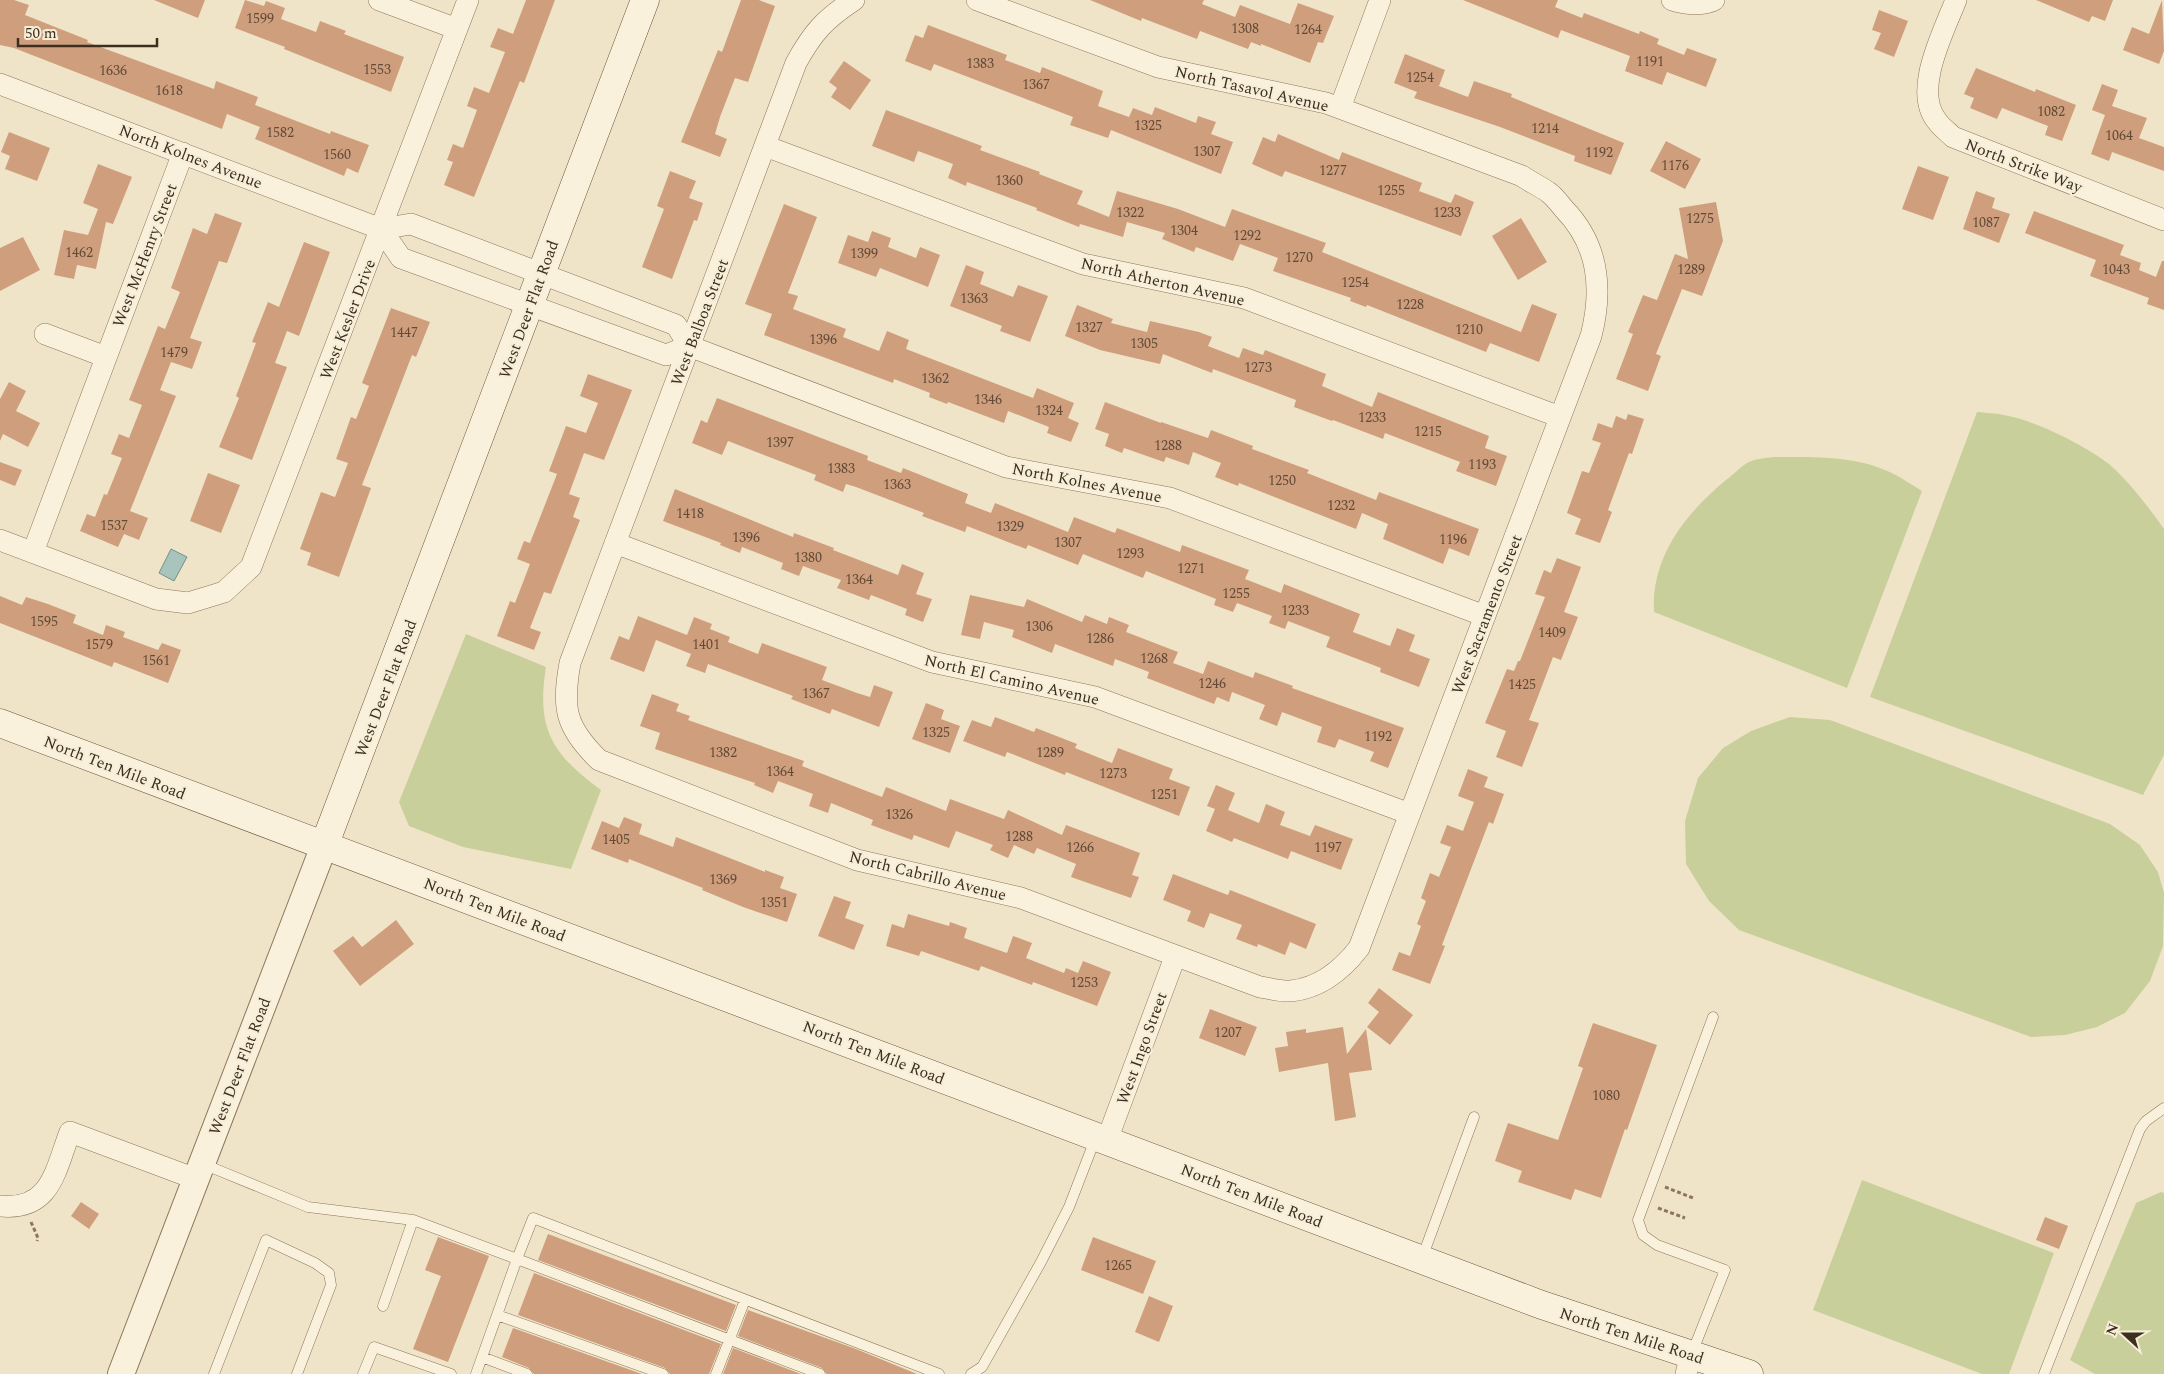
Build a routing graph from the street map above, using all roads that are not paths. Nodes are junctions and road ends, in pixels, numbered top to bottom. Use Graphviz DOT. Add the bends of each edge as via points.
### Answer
graph roads {
  1 [pos="379,0"];
  2 [pos="468,0"];
  3 [pos="645,0"];
  4 [pos="854,0"];
  5 [pos="977,0"];
  6 [pos="1380,0"];
  7 [pos="1672,0"];
  8 [pos="1956,0"];
  9 [pos="1711,2"];
  10 [pos="456,30"];
  11 [pos="0,84"];
  12 [pos="1340,108"];
  13 [pos="765,146"];
  14 [pos="183,153"];
  15 [pos="2164,220"];
  16 [pos="381,229"];
  17 [pos="1587,241"];
  18 [pos="541,274"];
  19 [pos="530,305"];
  20 [pos="45,334"];
  21 [pos="689,346"];
  22 [pos="106,357"];
  23 [pos="1560,418"];
  24 [pos="0,540"];
  25 [pos="615,543"];
  26 [pos="32,552"];
  27 [pos="1485,616"];
  28 [pos="570,662"];
  29 [pos="0,723"];
  30 [pos="1410,814"];
  31 [pos="324,846"];
  32 [pos="1176,957"];
  33 [pos="1333,975"];
  34 [pos="1713,1017"];
  35 [pos="2164,1108"];
  36 [pos="1474,1117"];
  37 [pos="1101,1138"];
  38 [pos="199,1171"];
  39 [pos="0,1206"];
  40 [pos="413,1220"];
  41 [pos="517,1259"];
  42 [pos="1422,1259"];
  43 [pos="745,1300"];
  44 [pos="383,1306"];
  45 [pos="497,1315"];
  46 [pos="729,1340"];
  47 [pos="482,1357"];
  48 [pos="1689,1364"];
  49 [pos="972,1373"];
  50 [pos="121,1374"];
  51 [pos="214,1374"];
  52 [pos="297,1374"];
  53 [pos="363,1374"];
  54 [pos="451,1374"];
  55 [pos="476,1374"];
  56 [pos="527,1374"];
  57 [pos="662,1374"];
  58 [pos="716,1374"];
  59 [pos="820,1374"];
  60 [pos="939,1374"];
  61 [pos="1749,1374"];
  62 [pos="2044,1374"];
  1 -- 10 [label="street"];
  2 -- 10 [label="street, West Kesler Drive"];
  3 -- 18 [label="main road, West Deer Flat Road"];
  4 -- 13 [label="street, West Balboa Street" via="830,15 807,42"];
  5 -- 12 [label="street, North Tasavol Avenue" via="1158,67"];
  6 -- 12 [label="street"];
  7 -- 9 [label="street"];
  8 -- 15 [label="street, North Strike Way" via="1929,72 1927,99 1936,120 1954,137"];
  10 -- 16 [label="street, West Kesler Drive"];
  11 -- 14 [label="street, North Kolnes Avenue"];
  12 -- 17 [label="street, North Tasavol Avenue" via="1522,176 1549,192 1577,222"];
  13 -- 21 [label="street, West Balboa Street"];
  13 -- 23 [label="street, North Atherton Avenue" via="1083,264 1244,298"];
  14 -- 16 [label="street, North Kolnes Avenue"];
  14 -- 22 [label="street, West McHenry Street"];
  16 -- 18 [label="street" via="411,224"];
  16 -- 19 [label="street" via="401,258"];
  16 -- 26 [label="street, West Kesler Drive" via="251,567 224,592 188,603 156,599"];
  17 -- 23 [label="street, West Sacramento Street" via="1598,276 1598,312"];
  18 -- 19 [label="main road, West Deer Flat Road"];
  18 -- 21 [label="street" via="676,325"];
  19 -- 21 [label="street" via="666,355"];
  19 -- 31 [label="main road, West Deer Flat Road"];
  20 -- 22 [label="street"];
  21 -- 25 [label="street, West Balboa Street"];
  21 -- 27 [label="street, North Kolnes Avenue" via="1006,467 1170,498"];
  22 -- 26 [label="street, West McHenry Street"];
  23 -- 27 [label="street, West Sacramento Street"];
  24 -- 26 [label="street"];
  25 -- 28 [label="street, West Balboa Street"];
  25 -- 30 [label="street, North El Camino Avenue" via="932,662 1095,697"];
  27 -- 30 [label="street, West Sacramento Street"];
  28 -- 32 [label="street, North Cabrillo Avenue" via="565,692 570,721 582,743 599,760 857,860 1021,898"];
  29 -- 31 [label="main road, North Ten Mile Road"];
  30 -- 33 [label="street, West Sacramento Street" via="1359,948"];
  31 -- 37 [label="main road, North Ten Mile Road"];
  31 -- 38 [label="street, West Deer Flat Road"];
  32 -- 33 [label="street, North Cabrillo Avenue" via="1260,987 1290,991 1314,985"];
  32 -- 37 [label="street, West Ingo Street"];
  34 -- 48 [label="lane" via="1638,1220 1644,1235 1657,1245 1725,1270"];
  35 -- 62 [label="lane" via="2140,1129"];
  36 -- 42 [label="lane"];
  37 -- 42 [label="main road, North Ten Mile Road"];
  37 -- 49 [label="lane" via="1041,1262 982,1366"];
  38 -- 39 [label="street" via="70,1132 45,1193 35,1201 15,1207"];
  38 -- 40 [label="lane" via="308,1207"];
  38 -- 50 [label="street, West Deer Flat Road"];
  40 -- 41 [label="lane"];
  40 -- 44 [label="lane"];
  41 -- 43 [label="lane" via="533,1218"];
  41 -- 45 [label="lane"];
  41 -- 46 [label="lane"];
  42 -- 48 [label="main road, North Ten Mile Road"];
  43 -- 46 [label="lane"];
  43 -- 60 [label="lane"];
  45 -- 47 [label="lane"];
  45 -- 57 [label="lane"];
  46 -- 58 [label="lane"];
  46 -- 59 [label="lane"];
  47 -- 55 [label="lane"];
  47 -- 56 [label="lane"];
  48 -- 61 [label="main road, North Ten Mile Road"];
  51 -- 52 [label="lane" via="266,1240 329,1273 331,1285"];
  53 -- 54 [label="lane" via="374,1348"];
}
